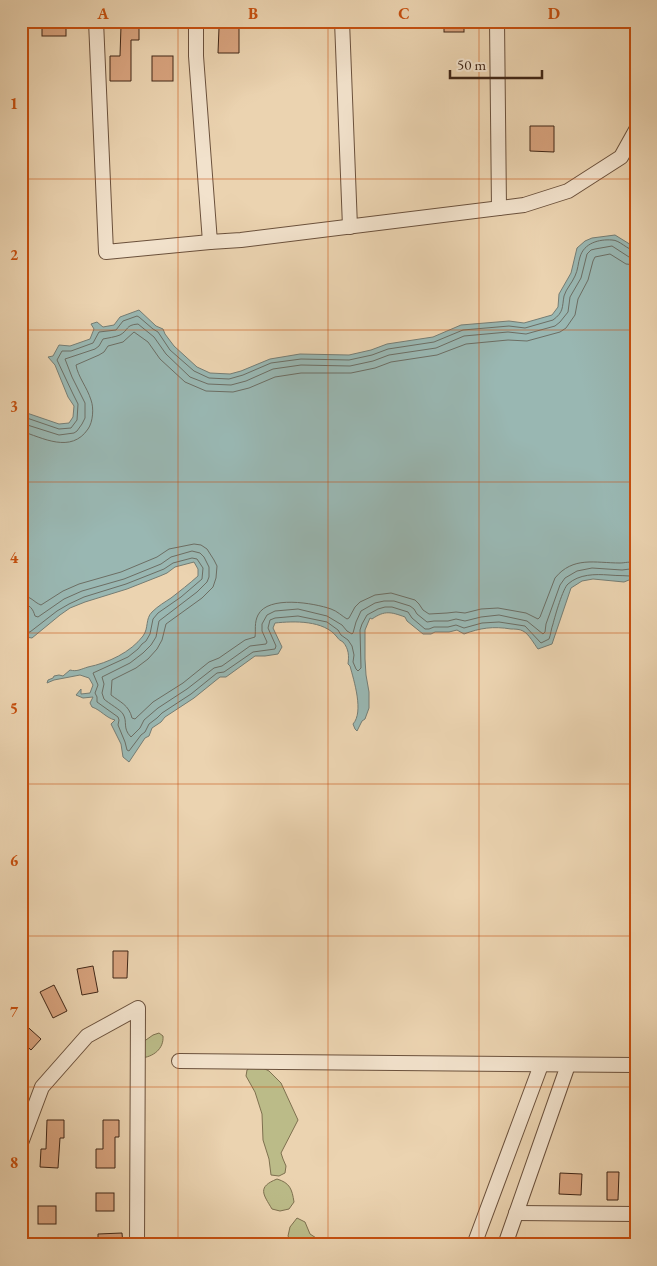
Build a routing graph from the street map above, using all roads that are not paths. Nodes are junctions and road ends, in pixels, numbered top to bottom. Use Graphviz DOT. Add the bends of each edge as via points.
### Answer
graph roads {
  1 [pos="96,21"];
  2 [pos="196,21"];
  3 [pos="342,21"];
  4 [pos="497,21"];
  5 [pos="636,130"];
  6 [pos="499,208"];
  7 [pos="350,227"];
  8 [pos="210,242"];
  9 [pos="179,1061"];
  10 [pos="541,1065"];
  11 [pos="568,1065"];
  12 [pos="636,1066"];
  13 [pos="21,1143"];
  14 [pos="516,1213"];
  15 [pos="636,1214"];
  16 [pos="137,1245"];
  17 [pos="474,1245"];
  18 [pos="505,1245"];
  1 -- 8 [label="street" via="106,252"];
  2 -- 8 [label="street"];
  3 -- 7 [label="street"];
  4 -- 6 [label="street"];
  5 -- 6 [label="street" via="621,157 568,191 524,205"];
  6 -- 7 [label="street"];
  7 -- 8 [label="street"];
  9 -- 10 [label="street"];
  10 -- 11 [label="street"];
  10 -- 17 [label="street"];
  11 -- 12 [label="street"];
  11 -- 14 [label="street"];
  13 -- 16 [label="street" via="42,1087 87,1036 138,1008"];
  14 -- 15 [label="street"];
  14 -- 18 [label="street"];
}
